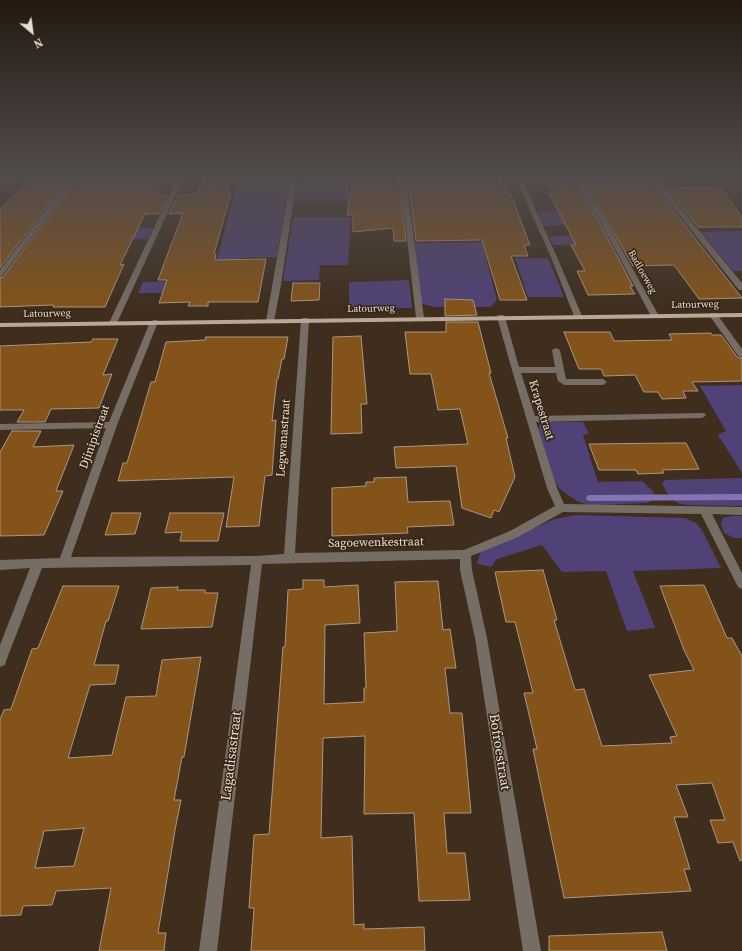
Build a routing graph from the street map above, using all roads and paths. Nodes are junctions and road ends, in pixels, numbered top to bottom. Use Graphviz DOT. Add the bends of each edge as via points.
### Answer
graph roads {
  1 [pos="40,221"];
  2 [pos="160,221"];
  3 [pos="287,221"];
  4 [pos="408,221"];
  5 [pos="538,221"];
  6 [pos="603,221"];
  7 [pos="688,221"];
  8 [pos="0,274"];
  9 [pos="742,288"];
  10 [pos="713,315"];
  11 [pos="742,315"];
  12 [pos="578,316"];
  13 [pos="655,316"];
  14 [pos="502,317"];
  15 [pos="420,318"];
  16 [pos="305,320"];
  17 [pos="270,321"];
  18 [pos="113,322"];
  19 [pos="154,322"];
  20 [pos="0,325"];
  21 [pos="556,350"];
  22 [pos="742,355"];
  23 [pos="516,370"];
  24 [pos="559,370"];
  25 [pos="603,382"];
  26 [pos="701,416"];
  27 [pos="531,419"];
  28 [pos="112,425"];
  29 [pos="0,427"];
  30 [pos="561,508"];
  31 [pos="705,511"];
  32 [pos="742,511"];
  33 [pos="464,554"];
  34 [pos="289,558"];
  35 [pos="257,560"];
  36 [pos="64,562"];
  37 [pos="38,564"];
  38 [pos="0,565"];
  39 [pos="742,584"];
  40 [pos="0,661"];
  41 [pos="208,951"];
  42 [pos="532,951"];
  1 -- 8 [label="street"];
  2 -- 18 [label="street"];
  3 -- 17 [label="street"];
  4 -- 15 [label="street"];
  5 -- 12 [label="street"];
  6 -- 13 [label="street, Badloeweg"];
  7 -- 9 [label="street"];
  10 -- 11 [label="main road, Latourweg"];
  10 -- 13 [label="main road, Latourweg"];
  10 -- 22 [label="street"];
  12 -- 13 [label="main road, Latourweg"];
  12 -- 14 [label="main road, Latourweg"];
  14 -- 15 [label="main road, Latourweg"];
  14 -- 23 [label="street, Krapestraat"];
  15 -- 16 [label="main road, Latourweg"];
  16 -- 17 [label="main road, Latourweg"];
  16 -- 34 [label="street, Legwanastraat"];
  17 -- 19 [label="main road, Latourweg"];
  18 -- 19 [label="main road, Latourweg"];
  18 -- 20 [label="main road, Latourweg"];
  19 -- 28 [label="street, Djinipistraat"];
  21 -- 24 [label="street"];
  23 -- 24 [label="street"];
  23 -- 27 [label="street, Krapestraat"];
  24 -- 25 [label="street" via="564,382"];
  26 -- 27 [label="street"];
  27 -- 30 [label="street, Krapestraat" via="552,488"];
  28 -- 29 [label="street"];
  28 -- 36 [label="street, Djinipistraat"];
  30 -- 31 [label="street"];
  30 -- 33 [label="street, Sagoewenkestraat" via="514,534"];
  31 -- 32 [label="street"];
  31 -- 39 [label="street"];
  33 -- 34 [label="street, Sagoewenkestraat"];
  33 -- 42 [label="street, Bofroestraat"];
  34 -- 35 [label="street, Sagoewenkestraat"];
  35 -- 36 [label="street, Sagoewenkestraat"];
  35 -- 41 [label="street, Lagadisastraat"];
  36 -- 37 [label="street, Sagoewenkestraat"];
  37 -- 38 [label="street, Sagoewenkestraat"];
  37 -- 40 [label="street"];
}
